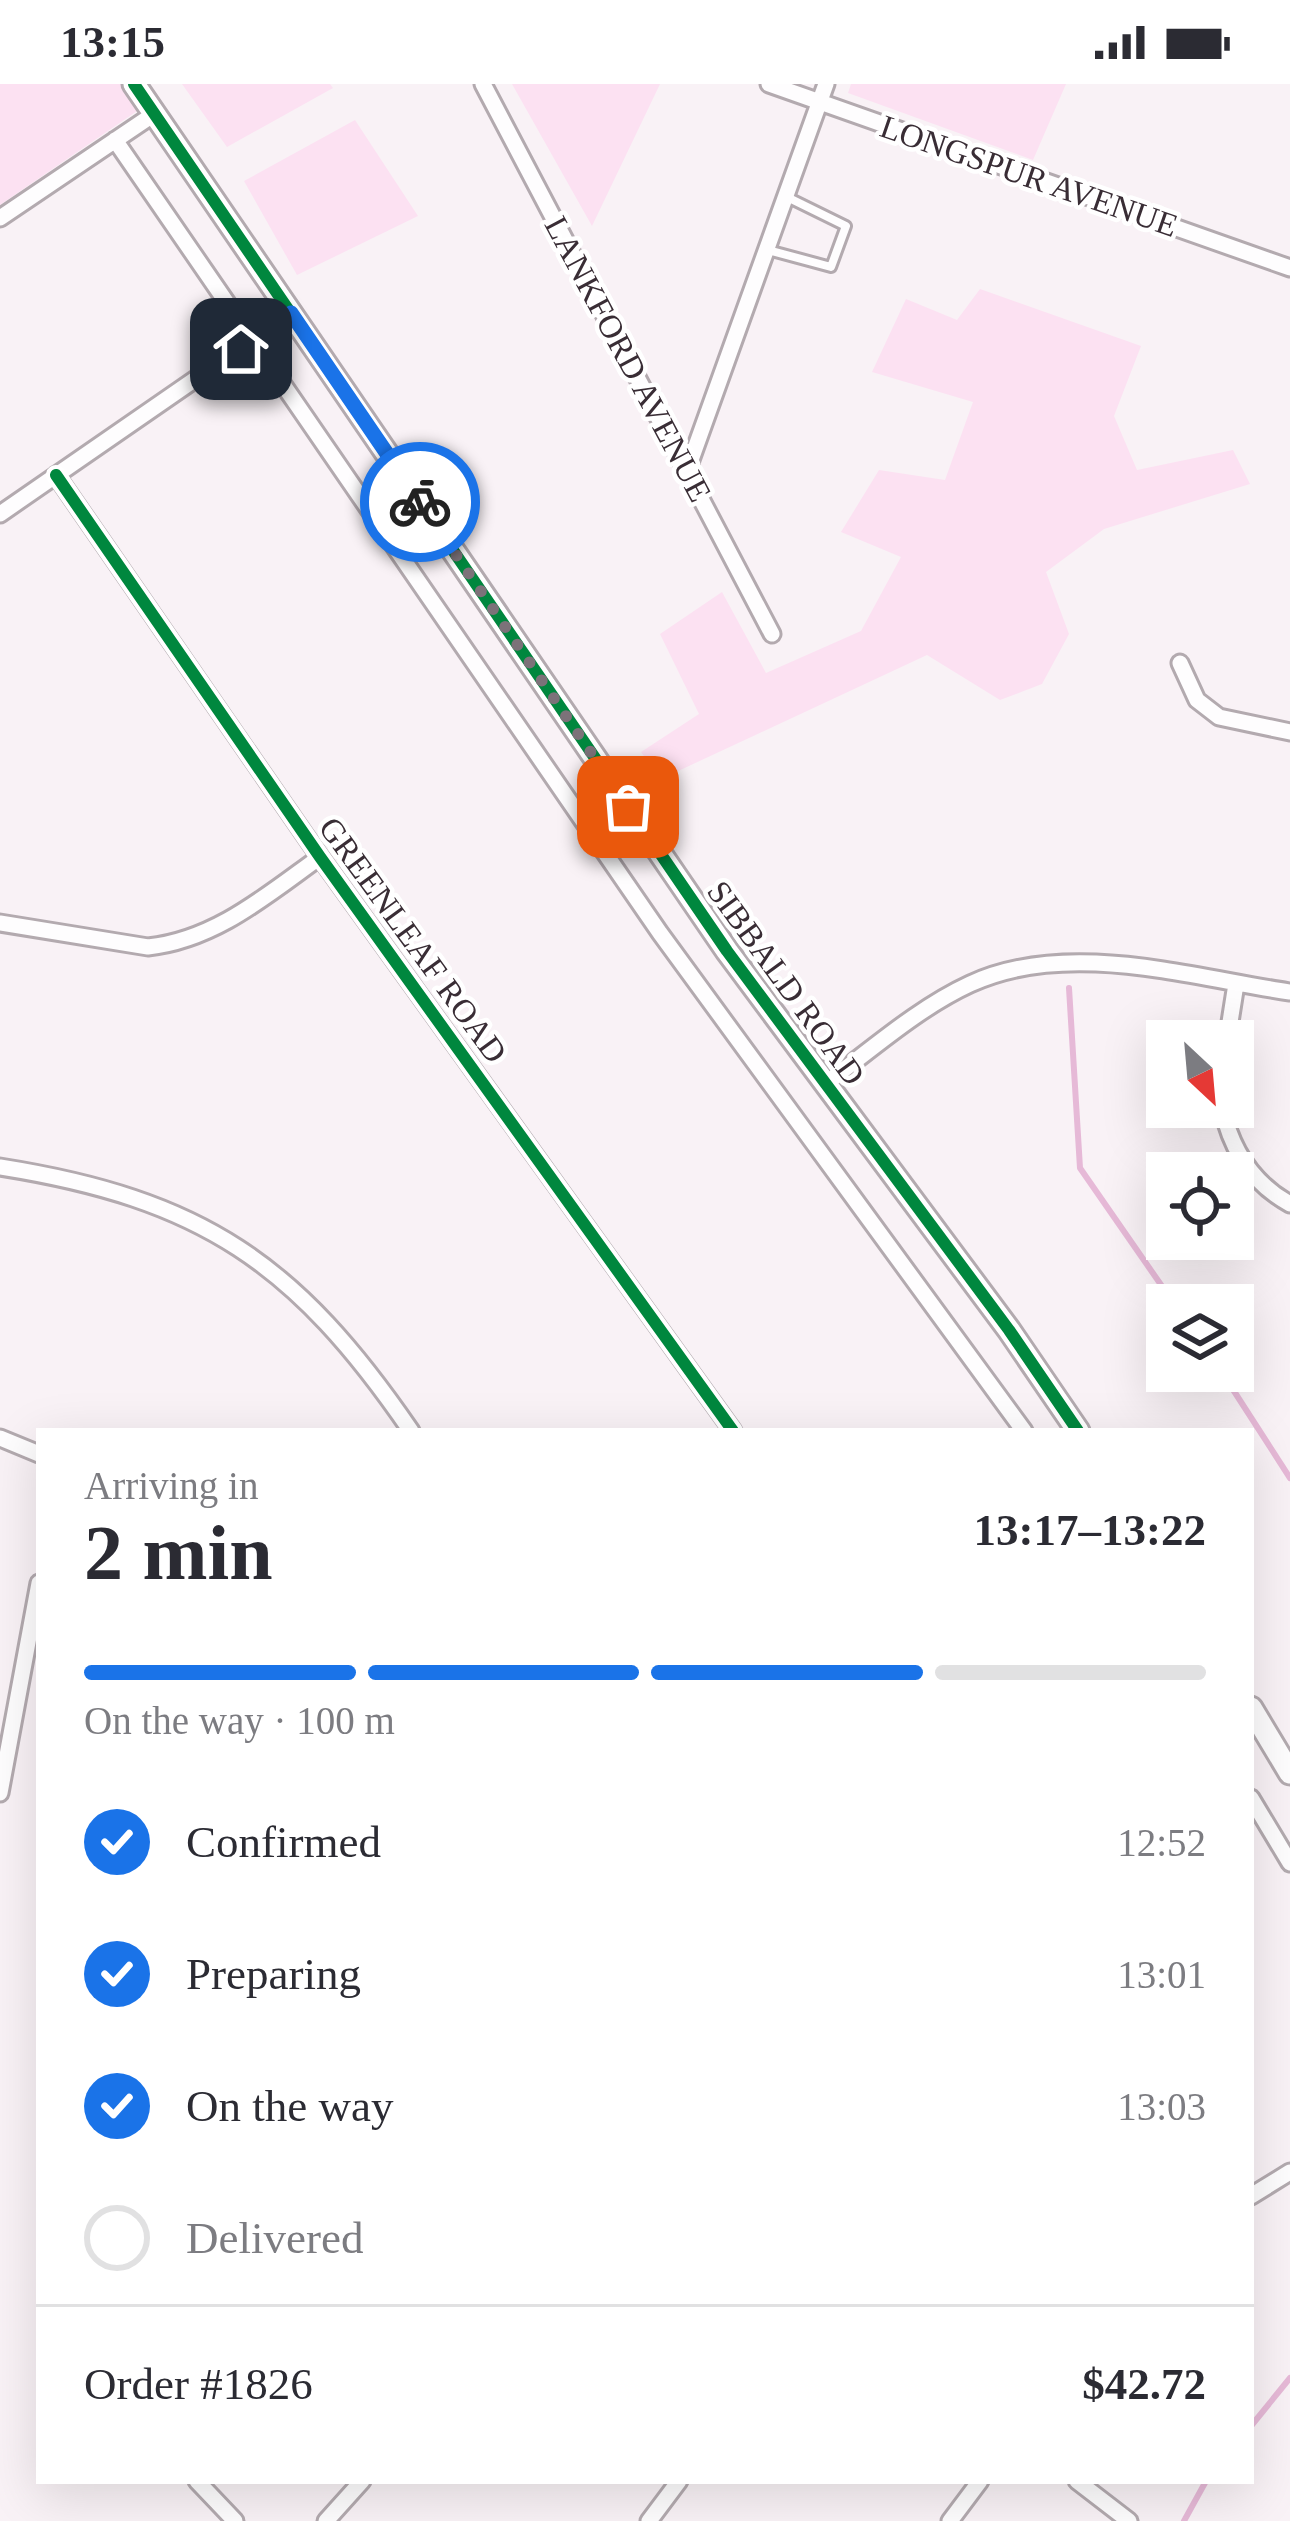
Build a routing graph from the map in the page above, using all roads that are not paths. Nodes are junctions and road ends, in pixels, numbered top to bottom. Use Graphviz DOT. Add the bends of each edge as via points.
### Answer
graph roads {
  1 [pos="134,84"];
  2 [pos="483,84"];
  3 [pos="769,84"];
  4 [pos="826,84"];
  5 [pos="820,102"];
  6 [pos="154,114"];
  7 [pos="115,140"];
  8 [pos="787,197"];
  9 [pos="0,218"];
  10 [pos="767,249"];
  11 [pos="1290,268"];
  12 [pos="291,313"];
  13 [pos="253,340"];
  14 [pos="687,471"];
  15 [pos="56,476"];
  16 [pos="0,514"];
  17 [pos="772,634"];
  18 [pos="1180,663"];
  19 [pos="1290,732"];
  20 [pos="320,857"];
  21 [pos="0,922"];
  22 [pos="1236,984"];
  23 [pos="1290,992"];
  24 [pos="1230,1020"];
  25 [pos="825,1084"];
  26 [pos="1227,1128"];
  27 [pos="0,1167"];
  28 [pos="1290,1204"];
  29 [pos="409,1428"];
  30 [pos="731,1428"];
  31 [pos="1022,1428"];
  32 [pos="1076,1428"];
  33 [pos="0,1438"];
  34 [pos="36,1453"];
  35 [pos="36,1599"];
  36 [pos="1254,1713"];
  37 [pos="1290,1773"];
  38 [pos="0,1793"];
  39 [pos="1254,1803"];
  40 [pos="1290,1862"];
  41 [pos="1290,2172"];
  42 [pos="1254,2194"];
  43 [pos="200,2484"];
  44 [pos="359,2484"];
  45 [pos="678,2484"];
  46 [pos="978,2484"];
  47 [pos="1080,2484"];
  48 [pos="236,2521"];
  49 [pos="326,2521"];
  50 [pos="649,2521"];
  51 [pos="950,2521"];
  52 [pos="1130,2521"];
  1 -- 6 [label="street, SIBBALD ROAD"];
  2 -- 14 [label="street, LANKFORD AVENUE"];
  3 -- 5 [label="street, LONGSPUR AVENUE"];
  4 -- 5 [label="street"];
  5 -- 8 [label="street"];
  5 -- 11 [label="street, LONGSPUR AVENUE"];
  6 -- 7 [label="street"];
  6 -- 12 [label="street, SIBBALD ROAD"];
  7 -- 9 [label="street"];
  7 -- 13 [label="street"];
  8 -- 10 [label="street"];
  8 -- 10 [label="lane" via="846,226 831,267"];
  10 -- 14 [label="street"];
  12 -- 13 [label="street"];
  12 -- 25 [label="street, SIBBALD ROAD"];
  13 -- 15 [label="street"];
  13 -- 31 [label="street" via="660,933"];
  14 -- 17 [label="street, LANKFORD AVENUE"];
  15 -- 16 [label="street"];
  15 -- 20 [label="street, GREENLEAF ROAD"];
  18 -- 19 [label="street" via="1197,700 1219,717"];
  20 -- 21 [label="street" via="219,927 172,944 148,947"];
  20 -- 30 [label="street, GREENLEAF ROAD"];
  22 -- 23 [label="street"];
  22 -- 24 [label="street"];
  22 -- 25 [label="street" via="1089,961 1010,970 946,997"];
  25 -- 32 [label="street, SIBBALD ROAD"];
  26 -- 28 [label="street" via="1245,1164"];
  27 -- 29 [label="street" via="132,1196 212,1231 312,1305"];
  33 -- 34 [label="street"];
  35 -- 38 [label="street"];
  36 -- 37 [label="street"];
  39 -- 40 [label="street"];
  41 -- 42 [label="street"];
  43 -- 48 [label="street"];
  44 -- 49 [label="street"];
  45 -- 50 [label="street"];
  46 -- 51 [label="street"];
  47 -- 52 [label="street"];
}
